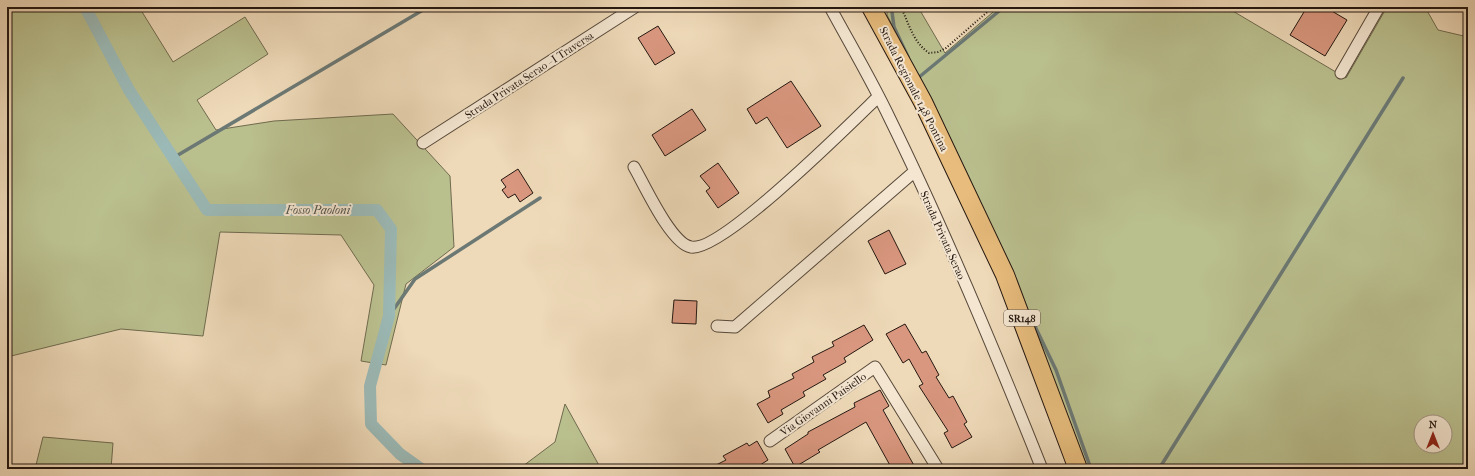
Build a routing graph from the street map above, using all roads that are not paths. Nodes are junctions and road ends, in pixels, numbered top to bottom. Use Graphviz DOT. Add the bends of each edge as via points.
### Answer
graph roads {
  1 [pos="635,7"];
  2 [pos="830,7"];
  3 [pos="871,7"];
  4 [pos="1380,7"];
  5 [pos="1341,73"];
  6 [pos="878,97"];
  7 [pos="423,143"];
  8 [pos="634,167"];
  9 [pos="915,171"];
  10 [pos="955,171"];
  11 [pos="717,326"];
  12 [pos="770,440"];
  13 [pos="938,469"];
  14 [pos="1042,469"];
  15 [pos="1068,469"];
  16 [pos="1078,469"];
  1 -- 7 [label="street, Strada Privata Serao - I Traversa"];
  2 -- 6 [label="street, Strada Privata Serao"];
  3 -- 10 [label="main road, Strada Regionale 148 Pontina / SR148" via="923,102"];
  4 -- 5 [label="street"];
  6 -- 8 [label="street" via="767,201 700,247 690,248 680,242 669,229"];
  6 -- 9 [label="street, Strada Privata Serao"];
  9 -- 11 [label="street" via="735,327"];
  9 -- 14 [label="street, Strada Privata Serao" via="964,280"];
  10 -- 15 [label="main road, Strada Regionale 148 Pontina / SR148"];
  10 -- 16 [label="main road, Strada Regionale 148 Pontina / SR148" via="1005,275"];
  12 -- 13 [label="street, Via Giovanni Paisiello" via="875,367"];
}
